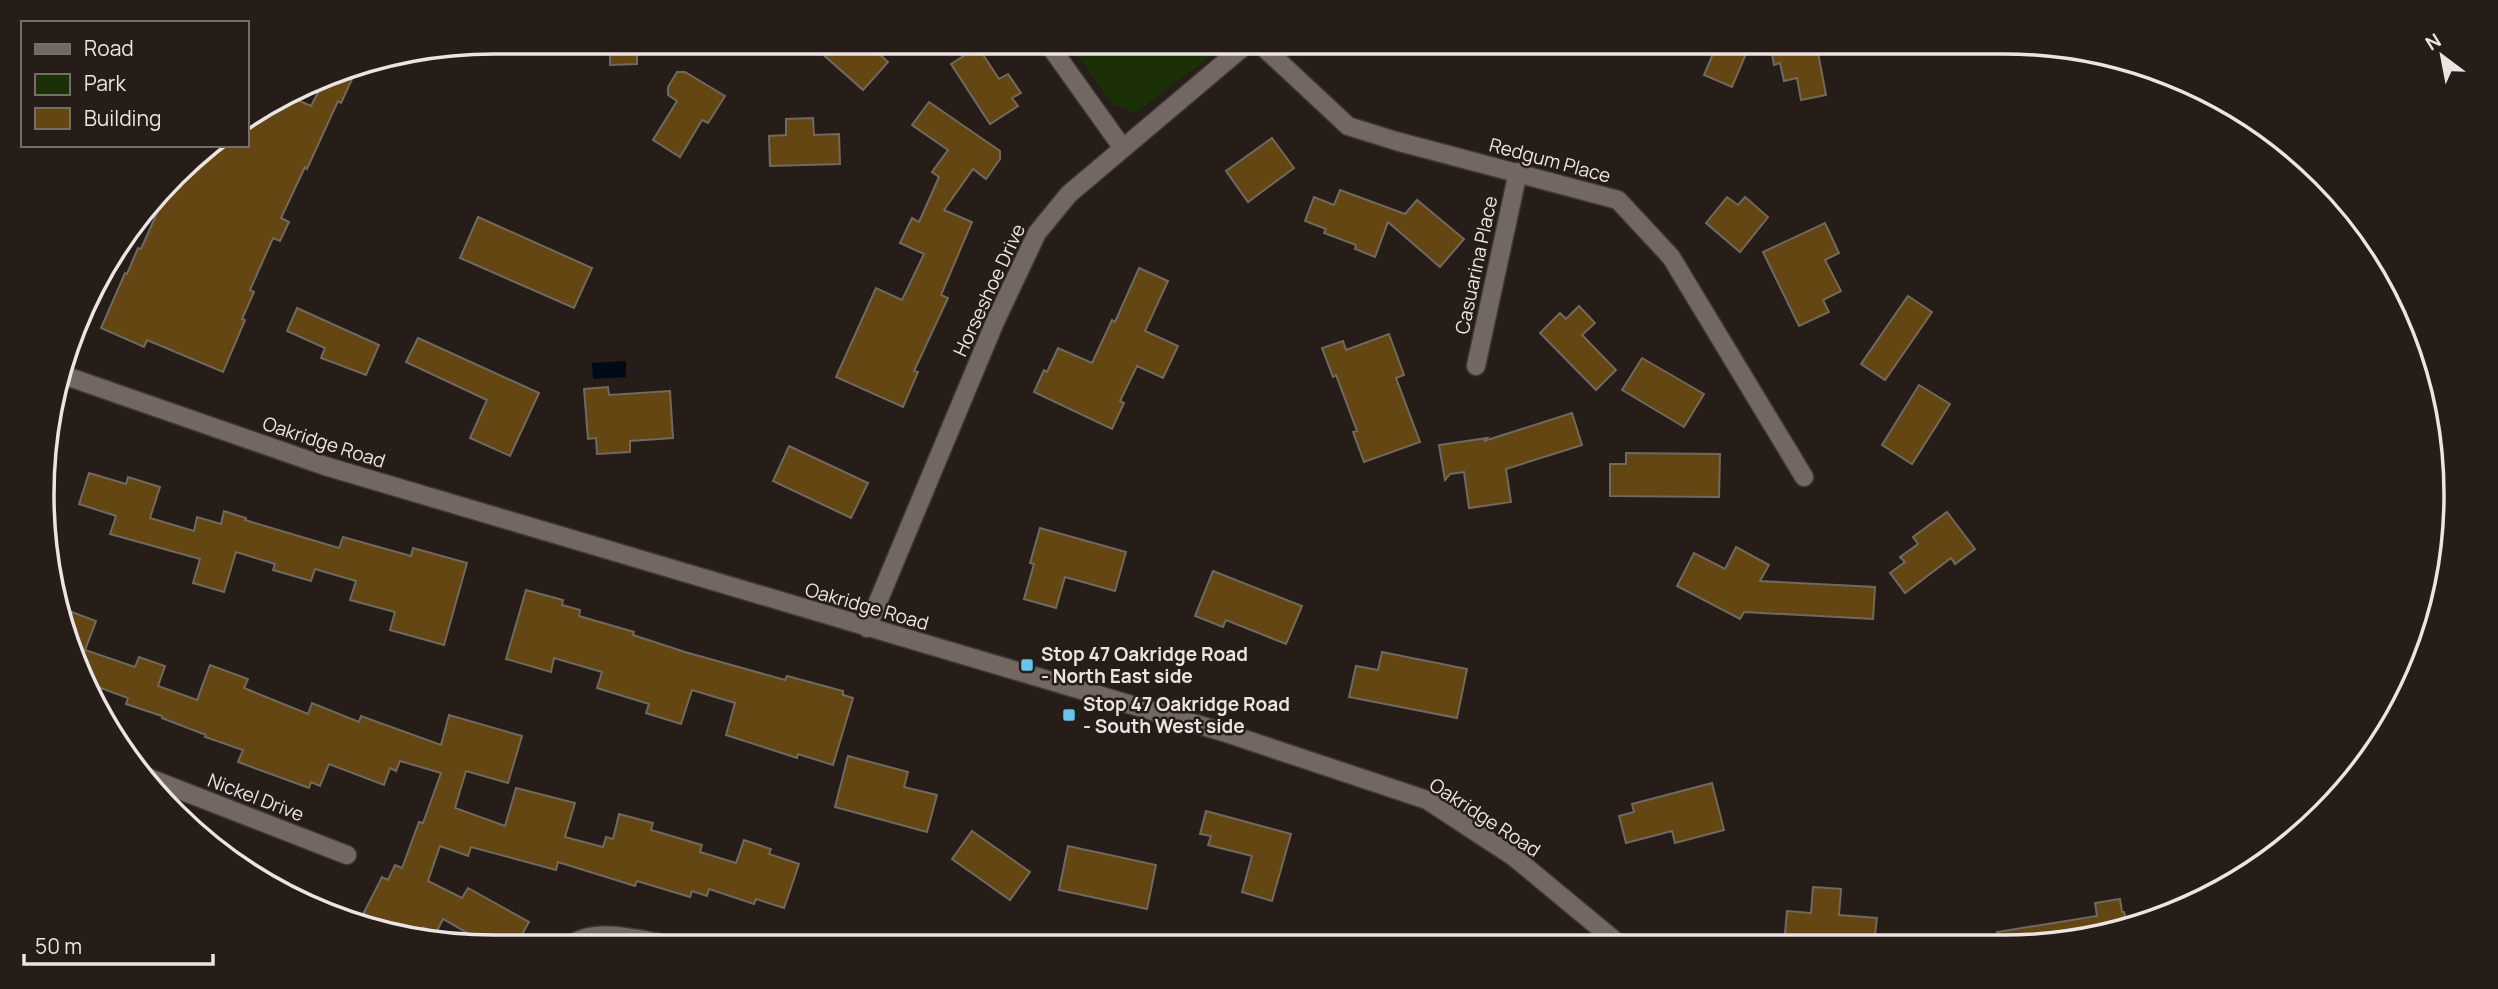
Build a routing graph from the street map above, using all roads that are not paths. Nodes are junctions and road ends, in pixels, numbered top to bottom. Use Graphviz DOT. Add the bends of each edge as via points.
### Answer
graph roads {
  1 [pos="1055,54"];
  2 [pos="1235,54"];
  3 [pos="1271,54"];
  4 [pos="1122,148"];
  5 [pos="1518,172"];
  6 [pos="1476,366"];
  7 [pos="70,377"];
  8 [pos="1804,477"];
  9 [pos="867,628"];
  10 [pos="162,783"];
  11 [pos="347,855"];
  12 [pos="1608,935"];
  1 -- 4 [label="street"];
  2 -- 4 [label="street, Horseshoe Drive"];
  3 -- 5 [label="street, Redgum Place" via="1348,126"];
  4 -- 9 [label="street, Horseshoe Drive" via="1069,194 1037,233"];
  5 -- 6 [label="street, Casuarina Place"];
  5 -- 8 [label="street, Redgum Place" via="1618,200 1627,209 1671,257"];
  7 -- 9 [label="street, Oakridge Road" via="325,466"];
  9 -- 12 [label="street, Oakridge Road" via="1223,732 1427,800 1514,857"];
  10 -- 11 [label="street, Nickel Drive"];
}
